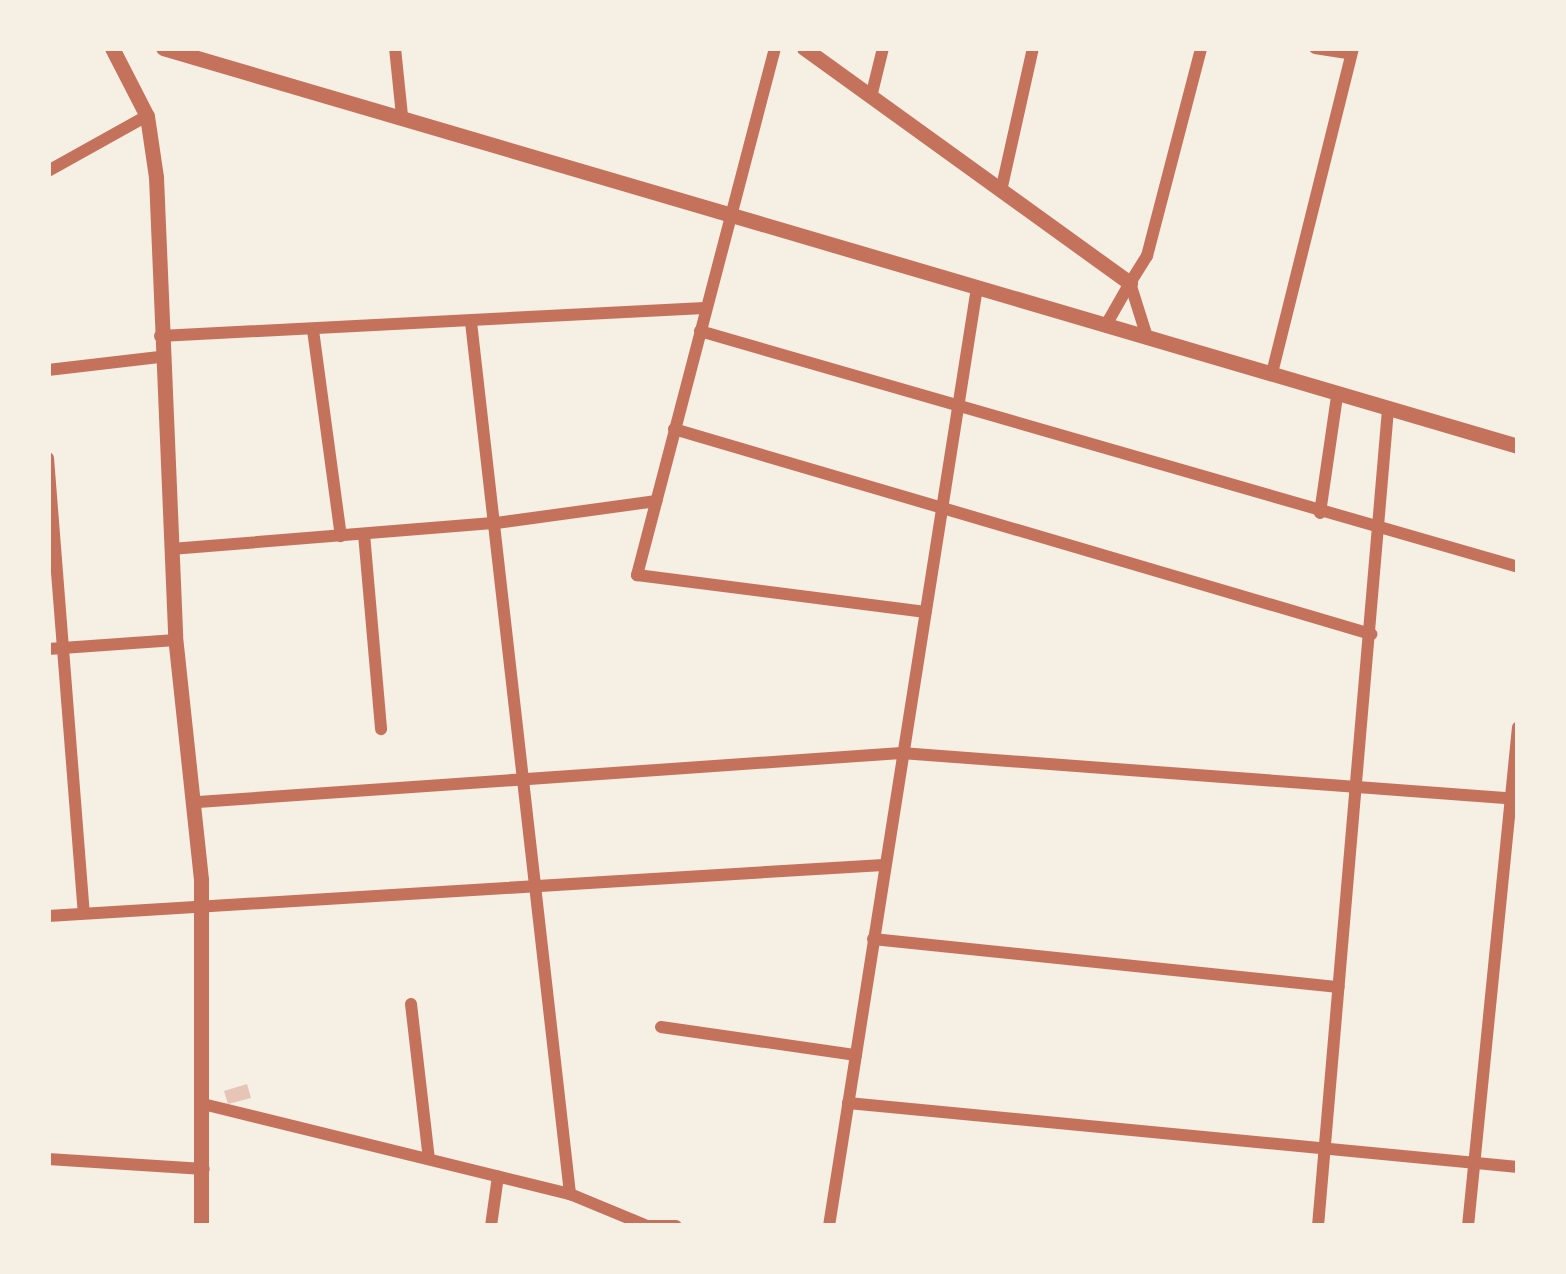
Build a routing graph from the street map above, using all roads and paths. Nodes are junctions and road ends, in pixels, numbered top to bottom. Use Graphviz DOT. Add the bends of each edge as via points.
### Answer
graph roads {
  1 [pos="112,48"];
  2 [pos="163,48"];
  3 [pos="395,48"];
  4 [pos="775,48"];
  5 [pos="804,48"];
  6 [pos="883,48"];
  7 [pos="1033,48"];
  8 [pos="1201,48"];
  9 [pos="1315,48"];
  10 [pos="1352,51"];
  11 [pos="871,97"];
  12 [pos="146,116"];
  13 [pos="402,116"];
  14 [pos="48,171"];
  15 [pos="1001,191"];
  16 [pos="730,211"];
  17 [pos="1130,283"];
  18 [pos="977,287"];
  19 [pos="704,308"];
  20 [pos="471,322"];
  21 [pos="1106,325"];
  22 [pos="313,331"];
  23 [pos="700,331"];
  24 [pos="160,336"];
  25 [pos="1147,337"];
  26 [pos="159,357"];
  27 [pos="48,370"];
  28 [pos="1272,373"];
  29 [pos="1337,396"];
  30 [pos="958,406"];
  31 [pos="1388,410"];
  32 [pos="674,429"];
  33 [pos="1518,446"];
  34 [pos="48,458"];
  35 [pos="656,501"];
  36 [pos="942,512"];
  37 [pos="1320,513"];
  38 [pos="496,523"];
  39 [pos="1381,529"];
  40 [pos="364,534"];
  41 [pos="341,536"];
  42 [pos="171,549"];
  43 [pos="1518,567"];
  44 [pos="926,612"];
  45 [pos="1371,634"];
  46 [pos="176,640"];
  47 [pos="56,649"];
  48 [pos="1518,728"];
  49 [pos="381,729"];
  50 [pos="901,754"];
  51 [pos="526,779"];
  52 [pos="1359,784"];
  53 [pos="1514,799"];
  54 [pos="198,802"];
  55 [pos="883,865"];
  56 [pos="538,887"];
  57 [pos="202,906"];
  58 [pos="84,913"];
  59 [pos="48,916"];
  60 [pos="872,939"];
  61 [pos="1339,987"];
  62 [pos="411,1004"];
  63 [pos="662,1028"];
  64 [pos="856,1055"];
  65 [pos="848,1103"];
  66 [pos="203,1104"];
  67 [pos="1322,1149"];
  68 [pos="48,1159"];
  69 [pos="429,1160"];
  70 [pos="1474,1165"];
  71 [pos="1518,1166"];
  72 [pos="203,1169"];
  73 [pos="498,1176"];
  74 [pos="570,1194"];
  75 [pos="201,1226"];
  76 [pos="490,1226"];
  77 [pos="645,1226"];
  78 [pos="676,1226"];
  79 [pos="830,1226"];
  80 [pos="1318,1226"];
  81 [pos="1468,1226"];
  1 -- 12 [label="street"];
  2 -- 13 [label="street"];
  3 -- 13 [label="street"];
  4 -- 16 [label="street"];
  5 -- 11 [label="street"];
  6 -- 11 [label="street"];
  7 -- 15 [label="street"];
  8 -- 17 [label="street" via="1147,256"];
  9 -- 10 [label="street"];
  10 -- 28 [label="street"];
  11 -- 15 [label="street"];
  12 -- 14 [label="street"];
  12 -- 24 [label="street"];
  13 -- 16 [label="street"];
  15 -- 17 [label="street"];
  16 -- 18 [label="street"];
  16 -- 19 [label="street"];
  17 -- 21 [label="street"];
  17 -- 25 [label="street"];
  18 -- 21 [label="street"];
  18 -- 30 [label="street"];
  19 -- 20 [label="street"];
  19 -- 23 [label="street"];
  20 -- 22 [label="street"];
  20 -- 38 [label="street"];
  21 -- 25 [label="street"];
  22 -- 24 [label="street"];
  22 -- 41 [label="street"];
  23 -- 30 [label="street"];
  23 -- 32 [label="street"];
  24 -- 26 [label="street"];
  25 -- 28 [label="street"];
  26 -- 27 [label="street"];
  26 -- 42 [label="street"];
  28 -- 29 [label="street"];
  29 -- 31 [label="street"];
  29 -- 37 [label="street"];
  30 -- 36 [label="street"];
  30 -- 37 [label="street"];
  31 -- 33 [label="street"];
  31 -- 39 [label="street"];
  32 -- 35 [label="street"];
  32 -- 36 [label="street"];
  34 -- 47 [label="street"];
  35 -- 38 [label="street"];
  35 -- 44 [label="street" via="637,575"];
  36 -- 44 [label="street"];
  36 -- 45 [label="street"];
  37 -- 39 [label="street"];
  38 -- 40 [label="street"];
  38 -- 51 [label="street"];
  39 -- 43 [label="street"];
  39 -- 45 [label="street"];
  40 -- 41 [label="street"];
  40 -- 49 [label="street"];
  41 -- 42 [label="street"];
  42 -- 46 [label="street"];
  44 -- 50 [label="street"];
  45 -- 52 [label="street"];
  46 -- 47 [label="street"];
  46 -- 54 [label="street"];
  47 -- 58 [label="street"];
  48 -- 53 [label="street"];
  50 -- 51 [label="street"];
  50 -- 52 [label="street"];
  50 -- 55 [label="street"];
  51 -- 54 [label="street"];
  51 -- 56 [label="street"];
  52 -- 53 [label="street"];
  52 -- 61 [label="street"];
  53 -- 70 [label="street"];
  54 -- 57 [label="street"];
  55 -- 56 [label="street"];
  55 -- 60 [label="street"];
  56 -- 57 [label="street"];
  56 -- 74 [label="street"];
  57 -- 58 [label="street"];
  57 -- 66 [label="street"];
  58 -- 59 [label="street"];
  60 -- 61 [label="street"];
  60 -- 64 [label="street"];
  61 -- 67 [label="street"];
  62 -- 69 [label="street"];
  63 -- 64 [label="street"];
  64 -- 65 [label="street"];
  65 -- 67 [label="street"];
  65 -- 79 [label="street"];
  66 -- 69 [label="street"];
  66 -- 72 [label="street"];
  67 -- 70 [label="street"];
  67 -- 80 [label="street"];
  68 -- 72 [label="street"];
  69 -- 73 [label="street"];
  70 -- 71 [label="street"];
  70 -- 81 [label="street"];
  72 -- 75 [label="street"];
  73 -- 74 [label="street"];
  73 -- 76 [label="street"];
  74 -- 77 [label="street"];
  77 -- 78 [label="street"];
}
